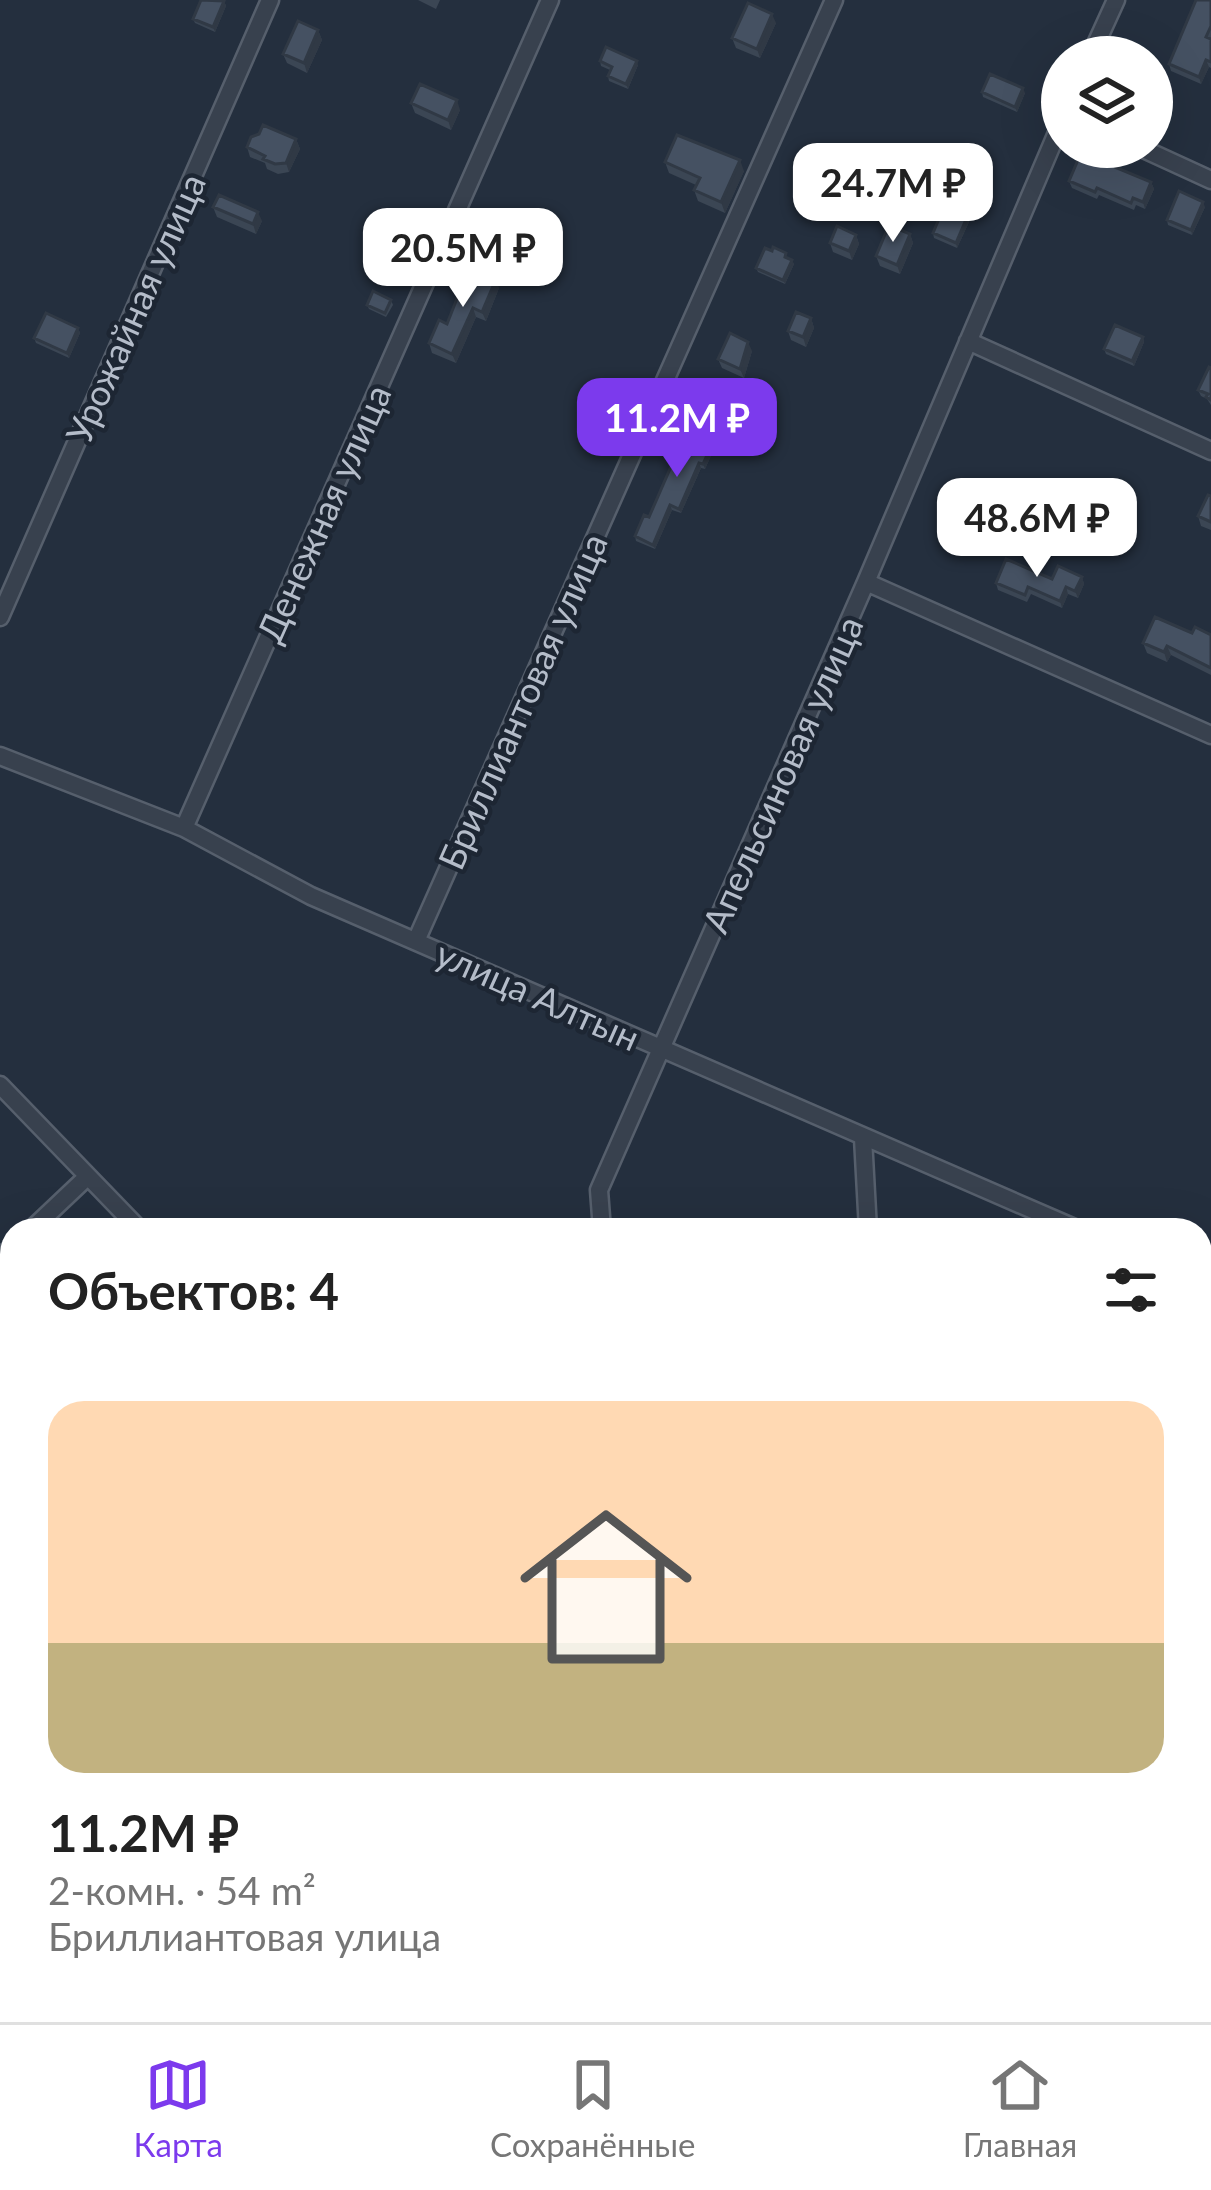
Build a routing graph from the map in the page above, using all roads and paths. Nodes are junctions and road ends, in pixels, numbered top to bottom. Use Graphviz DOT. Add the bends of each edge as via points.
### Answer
graph roads {
  1 [pos="269,0"];
  2 [pos="550,0"];
  3 [pos="834,0"];
  4 [pos="1116,0"];
  5 [pos="1100,36"];
  6 [pos="1173,163"];
  7 [pos="1042,168"];
  8 [pos="1211,180"];
  9 [pos="968,341"];
  10 [pos="1211,451"];
  11 [pos="866,582"];
  12 [pos="0,617"];
  13 [pos="1211,735"];
  14 [pos="0,756"];
  15 [pos="184,828"];
  16 [pos="416,941"];
  17 [pos="661,1049"];
  18 [pos="0,1085"];
  19 [pos="863,1138"];
  20 [pos="87,1177"];
  21 [pos="44,1218"];
  22 [pos="128,1218"];
  23 [pos="601,1218"];
  24 [pos="867,1218"];
  25 [pos="1051,1218"];
  1 -- 12 [label="street, Урожайная улица"];
  2 -- 15 [label="street, Денежная улица"];
  3 -- 16 [label="street, Бриллиантовая улица"];
  4 -- 5 [label="street"];
  6 -- 8 [label="street"];
  7 -- 9 [label="street, Апельсиновая улица"];
  9 -- 10 [label="street"];
  9 -- 11 [label="street, Апельсиновая улица"];
  11 -- 13 [label="street"];
  11 -- 17 [label="street, Апельсиновая улица"];
  14 -- 15 [label="street, улица Алтын"];
  15 -- 16 [label="street, улица Алтын"];
  16 -- 17 [label="street, улица Алтын"];
  17 -- 19 [label="street, улица Алтын"];
  17 -- 23 [label="street, Апельсиновая улица" via="599,1190"];
  18 -- 20 [label="street"];
  19 -- 24 [label="street"];
  19 -- 25 [label="street, улица Алтын"];
  20 -- 21 [label="street"];
  20 -- 22 [label="street"];
}
